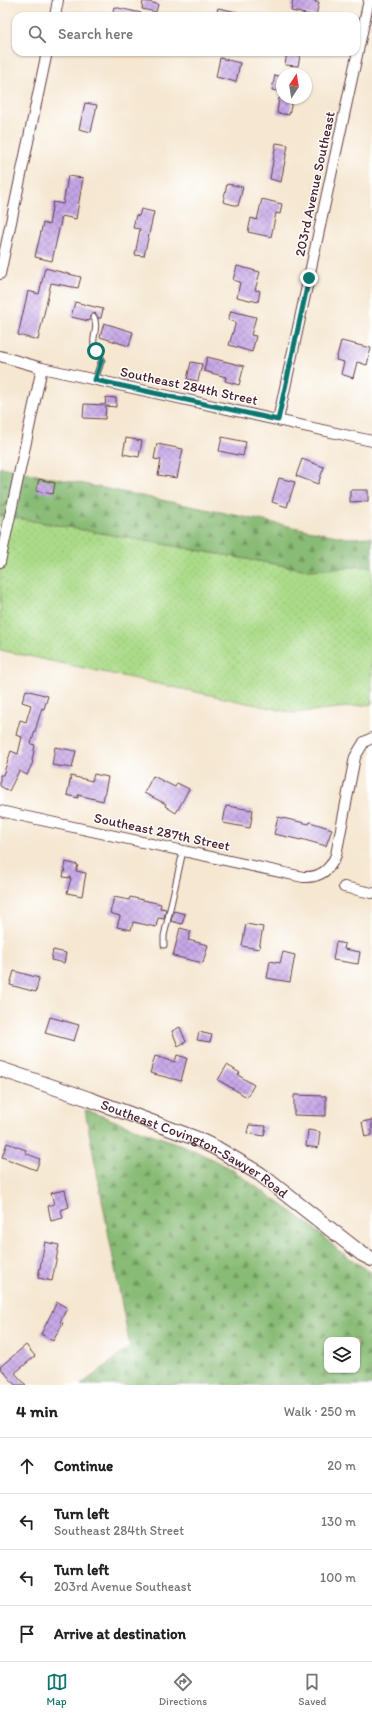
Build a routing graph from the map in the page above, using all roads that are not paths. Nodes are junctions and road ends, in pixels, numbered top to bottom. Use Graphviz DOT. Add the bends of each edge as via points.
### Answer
graph roads {
  1 [pos="58,0"];
  2 [pos="369,0"];
  3 [pos="56,12"];
  4 [pos="360,42"];
  5 [pos="46,56"];
  6 [pos="357,56"];
  7 [pos="0,274"];
  8 [pos="94,316"];
  9 [pos="0,356"];
  10 [pos="42,368"];
  11 [pos="95,380"];
  12 [pos="278,420"];
  13 [pos="372,441"];
  14 [pos="0,562"];
  15 [pos="368,740"];
  16 [pos="0,811"];
  17 [pos="183,850"];
  18 [pos="344,887"];
  19 [pos="372,893"];
  20 [pos="164,945"];
  21 [pos="0,1069"];
  22 [pos="372,1260"];
  1 -- 3 [label="street"];
  2 -- 4 [label="street, 203rd Avenue Southeast"];
  5 -- 7 [label="street"];
  6 -- 12 [label="street, 203rd Avenue Southeast"];
  8 -- 11 [label="lane" via="97,325 94,343 102,359"];
  9 -- 10 [label="street, Southeast 284th Street"];
  10 -- 11 [label="street, Southeast 284th Street"];
  10 -- 14 [label="street"];
  11 -- 12 [label="street, Southeast 284th Street"];
  12 -- 13 [label="street, Southeast 284th Street"];
  15 -- 17 [label="street, Southeast 287th Street" via="355,757 336,855 332,864 319,876 303,877"];
  16 -- 17 [label="street, Southeast 287th Street"];
  17 -- 20 [label="lane"];
  18 -- 19 [label="street"];
  21 -- 22 [label="street, Southeast Covington-Sawyer Road" via="195,1138 216,1148 260,1174"];
}
